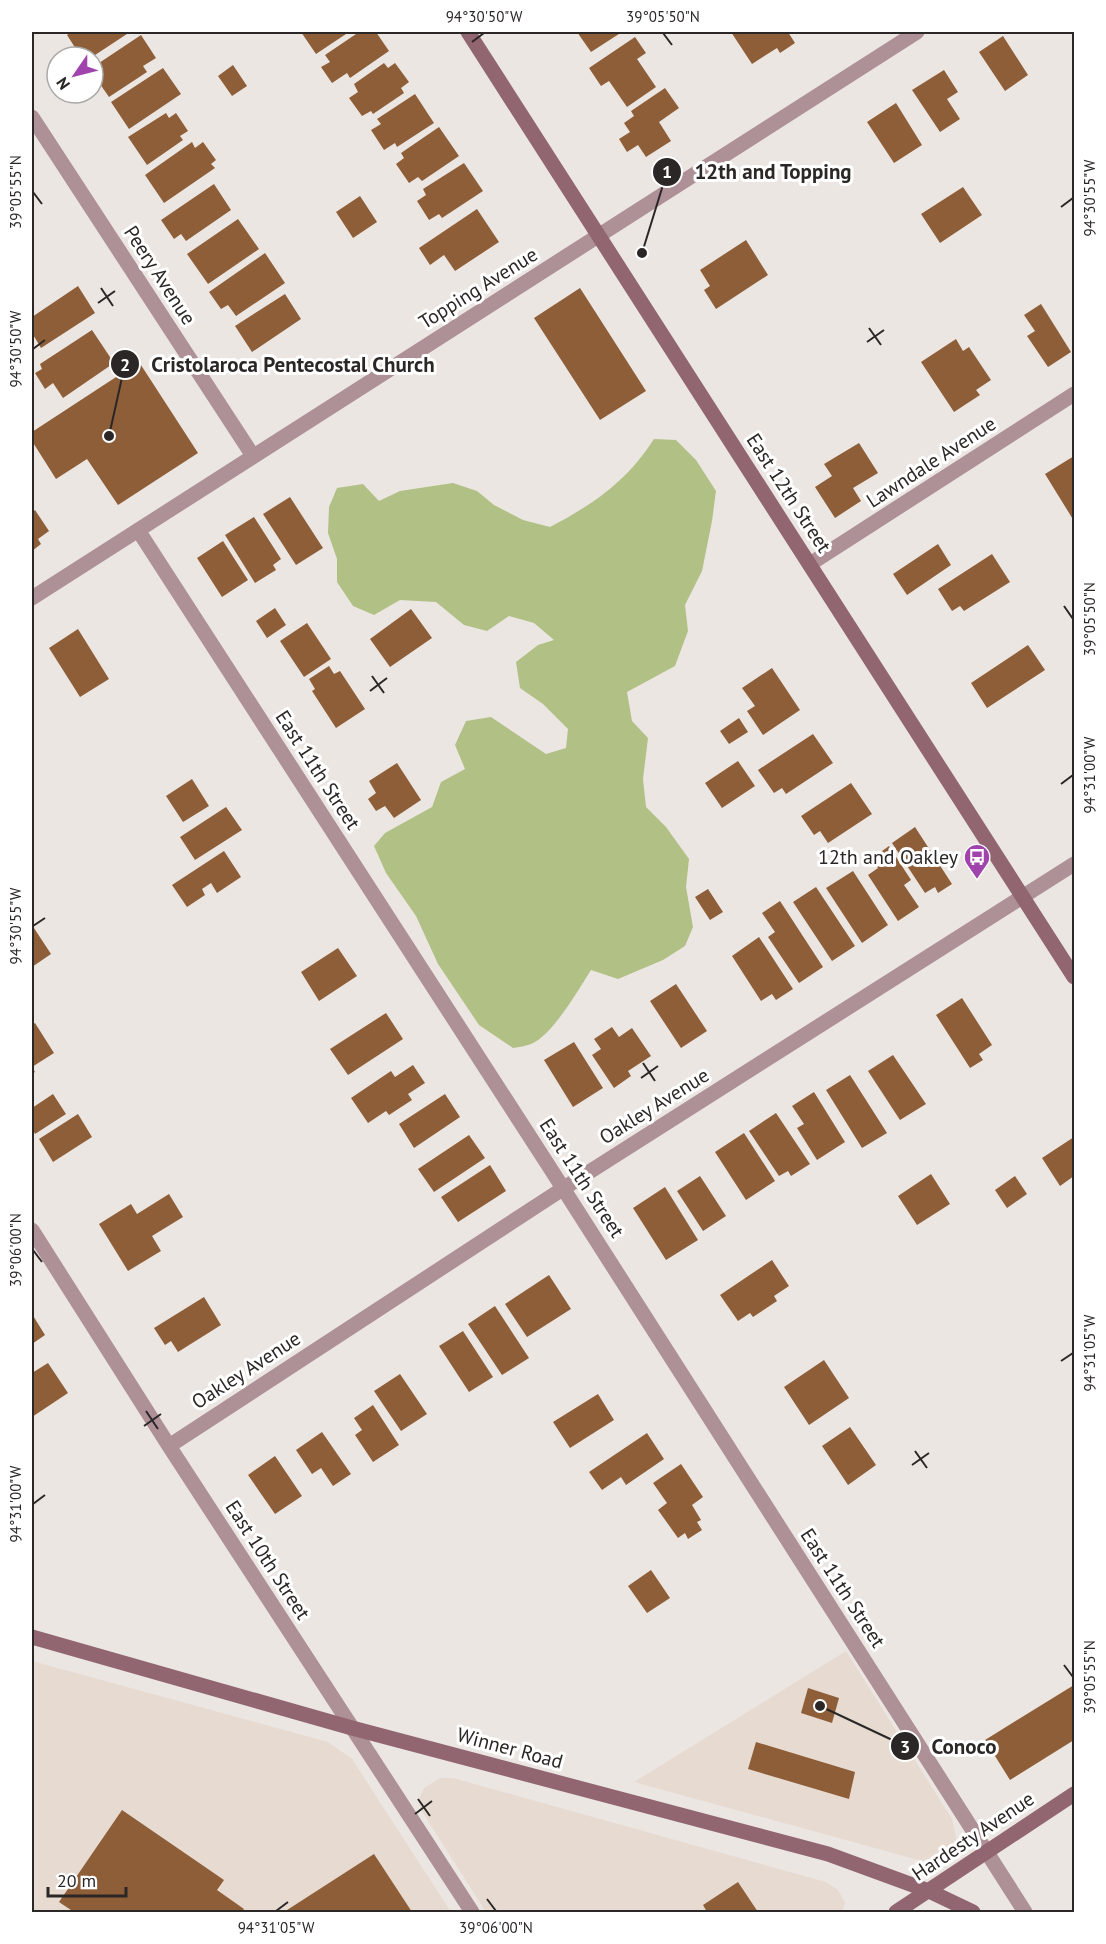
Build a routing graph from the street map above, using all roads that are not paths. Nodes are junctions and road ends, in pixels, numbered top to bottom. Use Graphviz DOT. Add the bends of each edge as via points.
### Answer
graph roads {
  1 [pos="468,32"];
  2 [pos="917,32"];
  3 [pos="32,117"];
  4 [pos="599,236"];
  5 [pos="1074,394"];
  6 [pos="253,456"];
  7 [pos="138,530"];
  8 [pos="810,564"];
  9 [pos="32,598"];
  10 [pos="1074,864"];
  11 [pos="1023,897"];
  12 [pos="1074,977"];
  13 [pos="564,1188"];
  14 [pos="32,1230"];
  15 [pos="169,1446"];
  16 [pos="32,1637"];
  17 [pos="352,1728"];
  18 [pos="1074,1794"];
  19 [pos="987,1851"];
  20 [pos="929,1891"];
  21 [pos="472,1912"];
  22 [pos="896,1912"];
  23 [pos="973,1912"];
  24 [pos="1025,1912"];
  1 -- 4 [label="street, East 12th Street"];
  2 -- 4 [label="street, Topping Avenue"];
  3 -- 6 [label="street, Peery Avenue"];
  4 -- 6 [label="street, Topping Avenue"];
  4 -- 8 [label="street, East 12th Street"];
  5 -- 8 [label="street, Lawndale Avenue"];
  6 -- 7 [label="street, Topping Avenue"];
  7 -- 9 [label="street, Topping Avenue"];
  7 -- 13 [label="street, East 11th Street"];
  8 -- 11 [label="street, East 12th Street"];
  10 -- 11 [label="street, Oakley Avenue"];
  11 -- 12 [label="street, East 12th Street"];
  11 -- 13 [label="street, Oakley Avenue"];
  13 -- 15 [label="street, Oakley Avenue"];
  13 -- 19 [label="street, East 11th Street"];
  14 -- 15 [label="street, East 10th Street"];
  15 -- 17 [label="street, East 10th Street"];
  16 -- 17 [label="street, Winner Road"];
  17 -- 20 [label="street, Winner Road" via="828,1854"];
  17 -- 21 [label="street, East 10th Street"];
  18 -- 19 [label="street, Hardesty Avenue"];
  19 -- 20 [label="street, Hardesty Avenue"];
  19 -- 24 [label="street, East 11th Street"];
  20 -- 22 [label="street, Hardesty Avenue"];
  20 -- 23 [label="street, Winner Road"];
}
